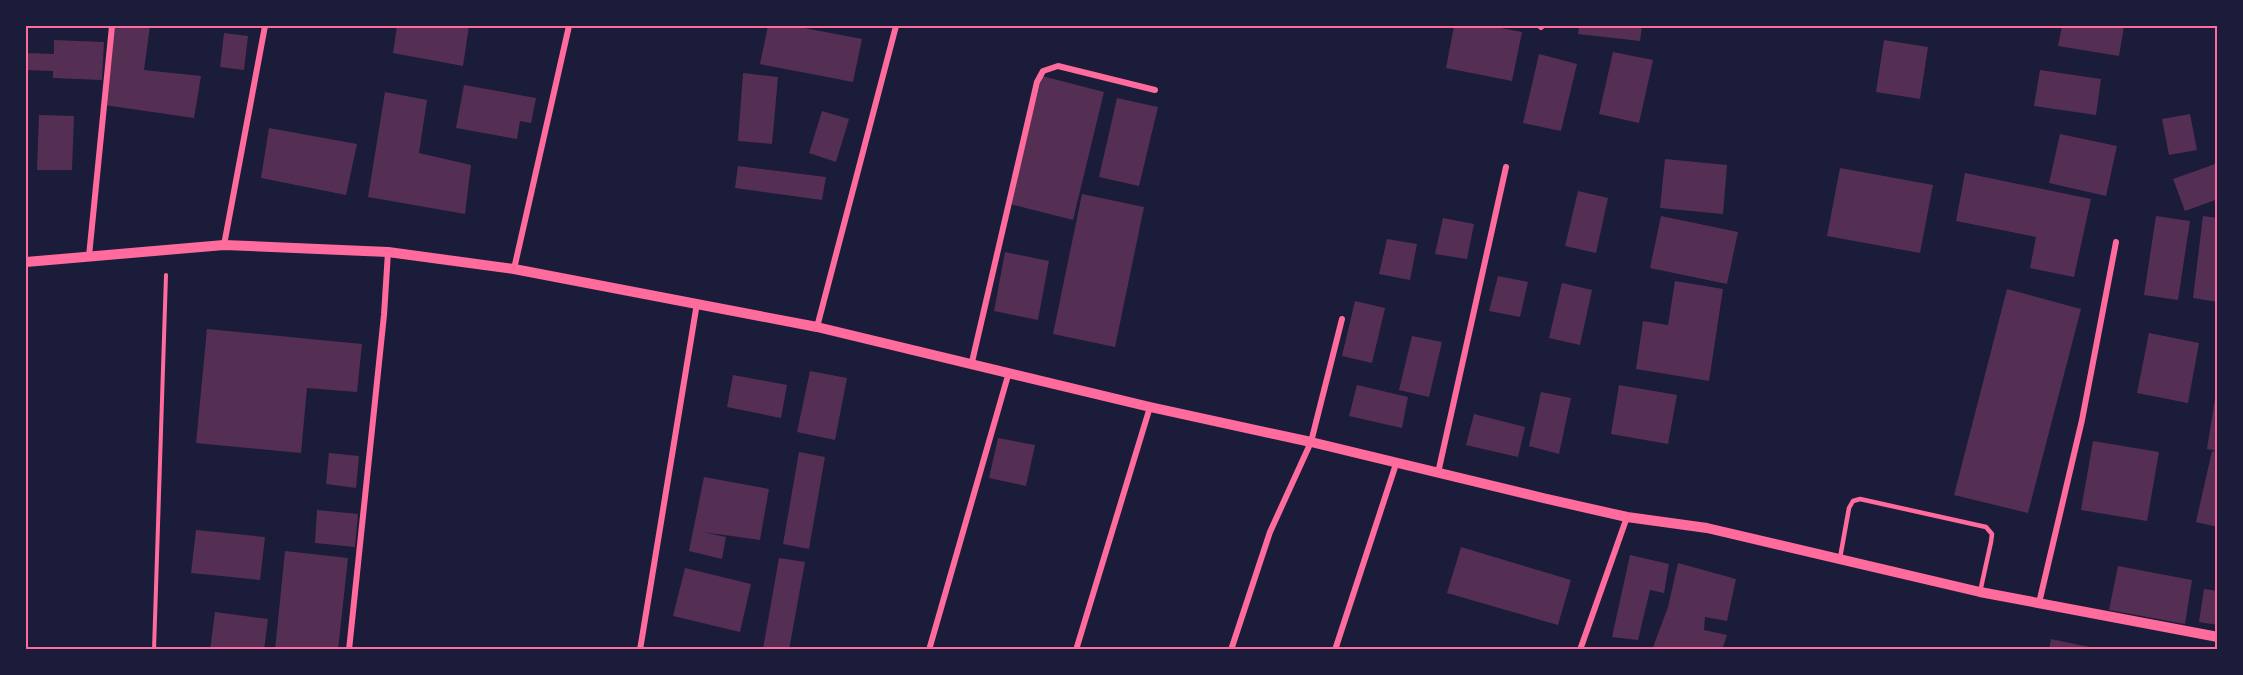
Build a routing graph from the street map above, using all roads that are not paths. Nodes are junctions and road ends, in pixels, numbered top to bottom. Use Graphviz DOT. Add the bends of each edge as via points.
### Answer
graph roads {
  1 [pos="112,26"];
  2 [pos="264,26"];
  3 [pos="569,26"];
  4 [pos="896,26"];
  5 [pos="1155,90"];
  6 [pos="1506,167"];
  7 [pos="2116,242"];
  8 [pos="224,245"];
  9 [pos="388,252"];
  10 [pos="89,256"];
  11 [pos="26,262"];
  12 [pos="514,269"];
  13 [pos="697,302"];
  14 [pos="1342,319"];
  15 [pos="818,327"];
  16 [pos="972,362"];
  17 [pos="1009,372"];
  18 [pos="1149,408"];
  19 [pos="1311,442"];
  20 [pos="1395,464"];
  21 [pos="1438,473"];
  22 [pos="1627,517"];
  23 [pos="1840,558"];
  24 [pos="1980,592"];
  25 [pos="2039,603"];
  26 [pos="2217,637"];
  27 [pos="349,650"];
  28 [pos="640,650"];
  29 [pos="928,650"];
  30 [pos="1076,650"];
  31 [pos="1231,650"];
  32 [pos="1335,650"];
  33 [pos="1580,650"];
  1 -- 10 [label="street"];
  2 -- 8 [label="street"];
  3 -- 12 [label="street"];
  4 -- 15 [label="street"];
  5 -- 16 [label="street" via="1058,66 1043,71 1037,82"];
  6 -- 21 [label="street"];
  7 -- 25 [label="street" via="2082,420"];
  8 -- 9 [label="street"];
  8 -- 10 [label="street"];
  9 -- 12 [label="street"];
  9 -- 27 [label="street"];
  10 -- 11 [label="street"];
  12 -- 13 [label="street"];
  13 -- 15 [label="street"];
  13 -- 28 [label="street"];
  14 -- 19 [label="street"];
  15 -- 16 [label="street"];
  16 -- 17 [label="street"];
  17 -- 18 [label="street"];
  17 -- 29 [label="street"];
  18 -- 19 [label="street"];
  18 -- 30 [label="street"];
  19 -- 20 [label="street"];
  19 -- 31 [label="street" via="1270,532"];
  20 -- 21 [label="street"];
  20 -- 32 [label="street"];
  21 -- 22 [label="street"];
  22 -- 23 [label="street" via="1707,528"];
  22 -- 33 [label="street"];
  23 -- 24 [label="street"];
  23 -- 24 [label="lane" via="1849,508 1860,499 1986,527 1992,534"];
  24 -- 25 [label="street"];
  25 -- 26 [label="street"];
}
